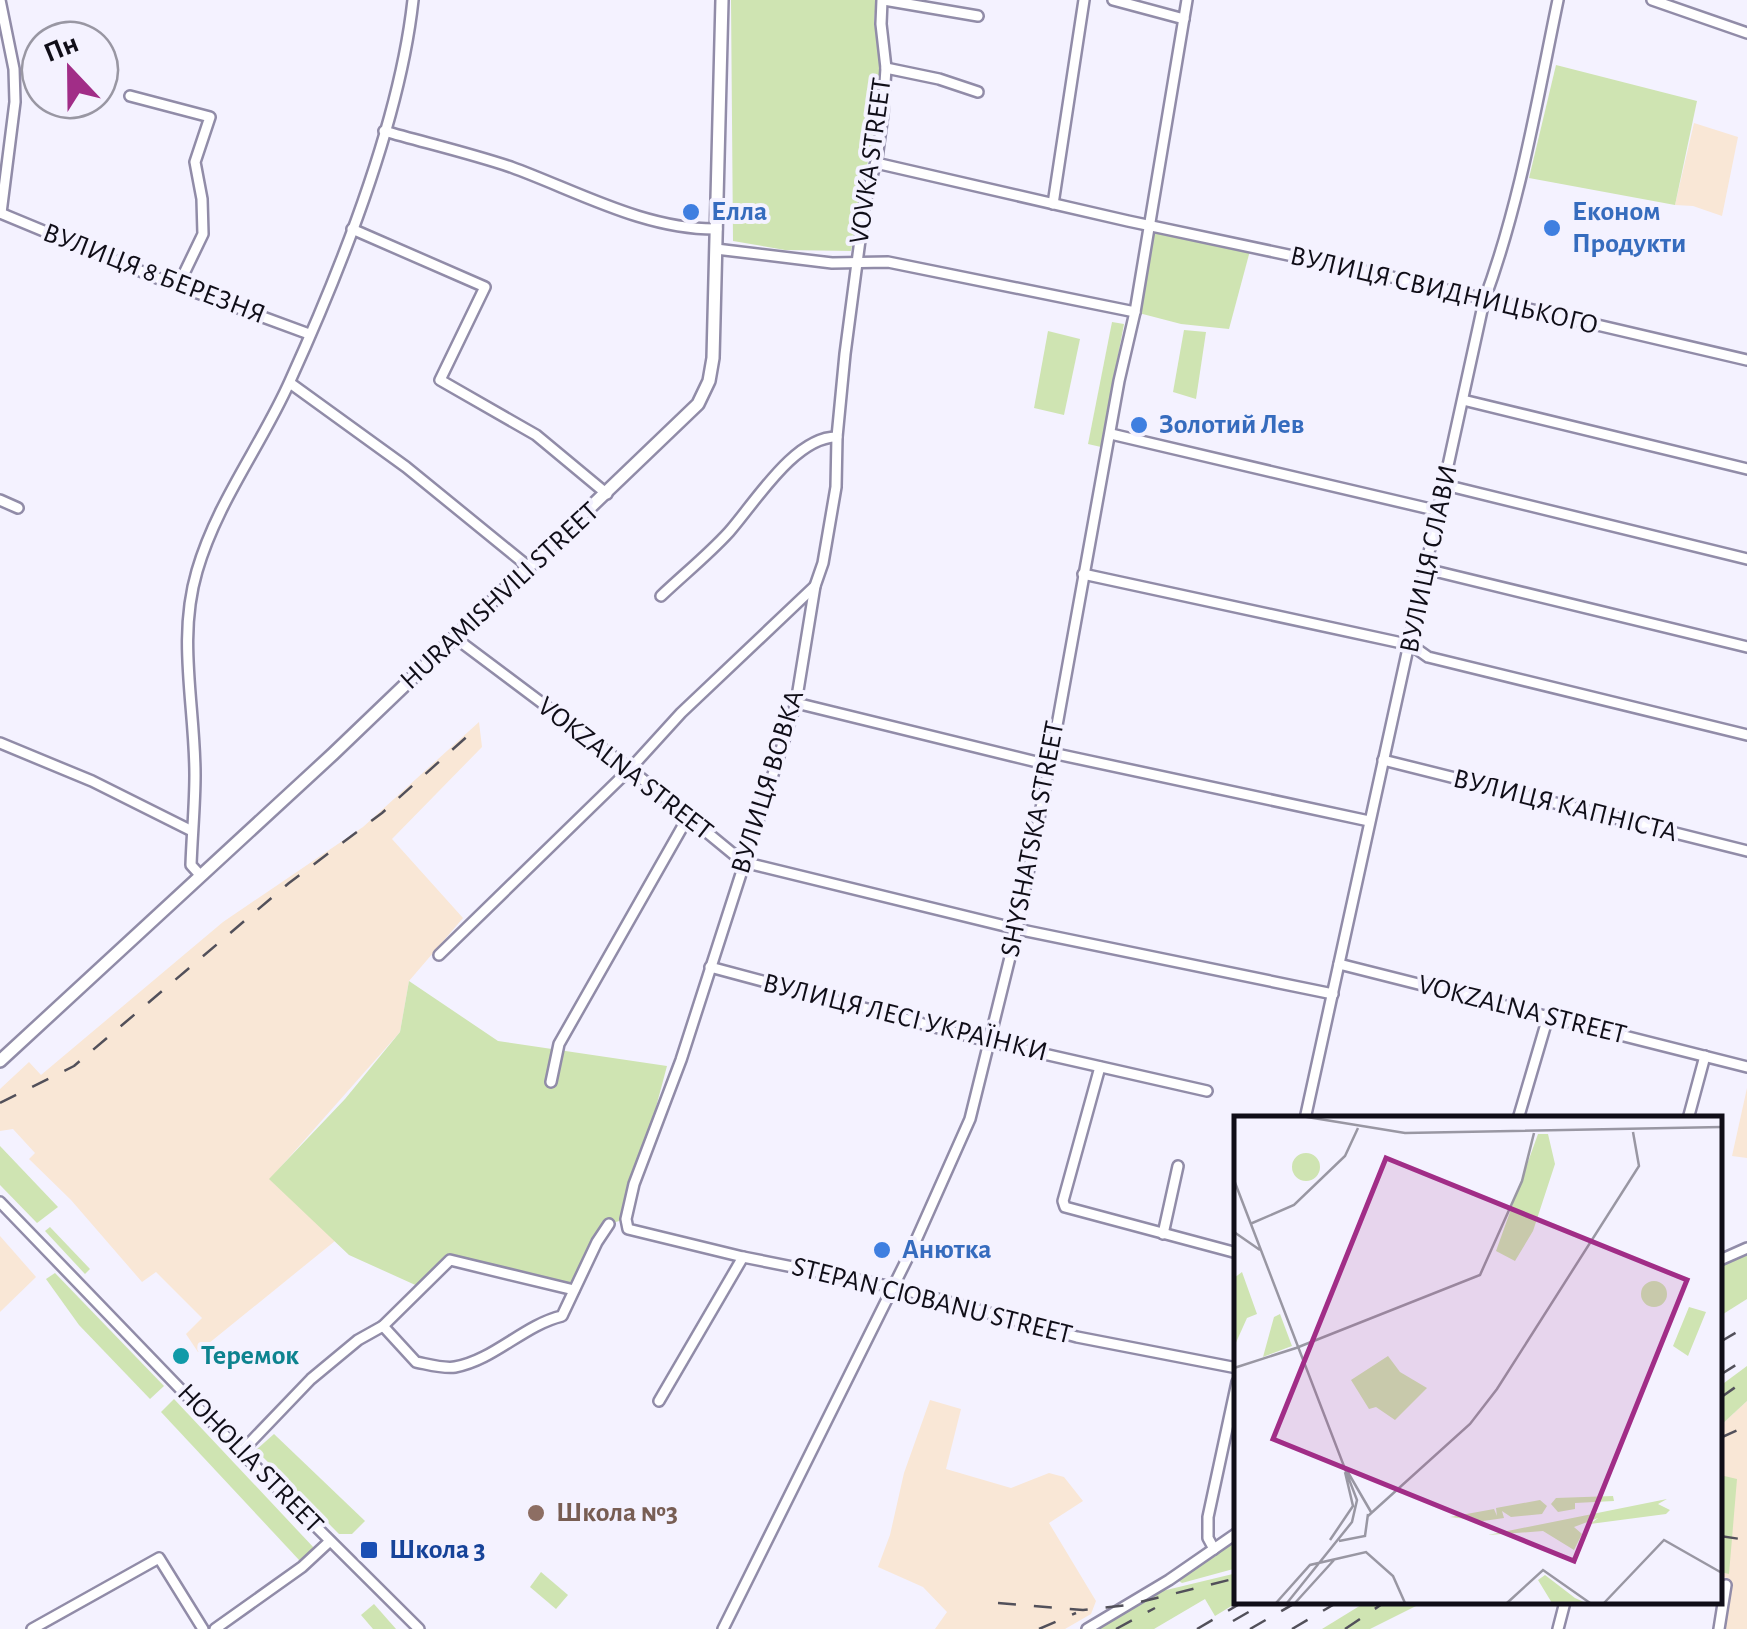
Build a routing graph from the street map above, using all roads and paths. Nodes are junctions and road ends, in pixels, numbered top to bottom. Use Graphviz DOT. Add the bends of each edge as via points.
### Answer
graph roads {
  1 [pos="0,0"];
  2 [pos="413,0"];
  3 [pos="722,0"];
  4 [pos="883,0"];
  5 [pos="1084,0"];
  6 [pos="1113,0"];
  7 [pos="1187,0"];
  8 [pos="1558,0"];
  9 [pos="1652,0"];
  10 [pos="978,16"];
  11 [pos="1184,19"];
  12 [pos="1747,33"];
  13 [pos="886,68"];
  14 [pos="978,92"];
  15 [pos="130,96"];
  16 [pos="384,131"];
  17 [pos="876,163"];
  18 [pos="1053,204"];
  19 [pos="1,213"];
  20 [pos="1145,223"];
  21 [pos="352,229"];
  22 [pos="717,230"];
  23 [pos="716,250"];
  24 [pos="856,262"];
  25 [pos="178,286"];
  26 [pos="1484,301"];
  27 [pos="1135,312"];
  28 [pos="309,334"];
  29 [pos="1747,360"];
  30 [pos="290,383"];
  31 [pos="1464,400"];
  32 [pos="1111,434"];
  33 [pos="837,437"];
  34 [pos="1747,469"];
  35 [pos="1445,486"];
  36 [pos="607,494"];
  37 [pos="0,500"];
  38 [pos="18,508"];
  39 [pos="1439,511"];
  40 [pos="1747,559"];
  41 [pos="530,568"];
  42 [pos="1426,569"];
  43 [pos="1083,574"];
  44 [pos="815,586"];
  45 [pos="660,596"];
  46 [pos="454,637"];
  47 [pos="1411,645"];
  48 [pos="1747,647"];
  49 [pos="796,703"];
  50 [pos="1747,736"];
  51 [pos="0,742"];
  52 [pos="1052,753"];
  53 [pos="1383,760"];
  54 [pos="1049,766"];
  55 [pos="630,769"];
  56 [pos="688,817"];
  57 [pos="1369,821"];
  58 [pos="192,831"];
  59 [pos="1747,852"];
  60 [pos="743,862"];
  61 [pos="201,876"];
  62 [pos="1017,929"];
  63 [pos="439,955"];
  64 [pos="1339,964"];
  65 [pos="710,967"];
  66 [pos="1333,994"];
  67 [pos="1548,1017"];
  68 [pos="990,1042"];
  69 [pos="1704,1056"];
  70 [pos="0,1062"];
  71 [pos="1100,1067"];
  72 [pos="1747,1067"];
  73 [pos="551,1082"];
  74 [pos="1208,1091"];
  75 [pos="1306,1116"];
  76 [pos="1519,1116"];
  77 [pos="1689,1116"];
  78 [pos="1178,1166"];
  79 [pos="0,1202"];
  80 [pos="610,1224"];
  81 [pos="628,1229"];
  82 [pos="1163,1234"];
  83 [pos="1747,1248"];
  84 [pos="1234,1253"];
  85 [pos="742,1257"];
  86 [pos="1722,1259"];
  87 [pos="893,1288"];
  88 [pos="574,1290"];
  89 [pos="384,1326"];
  90 [pos="1234,1367"];
  91 [pos="1234,1396"];
  92 [pos="660,1401"];
  93 [pos="241,1452"];
  94 [pos="1234,1535"];
  95 [pos="330,1541"];
  96 [pos="1214,1549"];
  97 [pos="1726,1584"];
  98 [pos="1564,1604"];
  99 [pos="32,1629"];
  100 [pos="203,1629"];
  101 [pos="215,1629"];
  102 [pos="419,1629"];
  103 [pos="724,1629"];
  104 [pos="1087,1629"];
  105 [pos="1558,1629"];
  106 [pos="1720,1629"];
  1 -- 19 [label="street" via="15,102"];
  2 -- 16 [label="street"];
  3 -- 22 [label="main road, HURAMISHVILI STREET"];
  4 -- 10 [label="street"];
  4 -- 13 [label="street, VOVKA STREET"];
  5 -- 18 [label="street"];
  6 -- 11 [label="street"];
  7 -- 11 [label="street, SHYSHATSKA STREET"];
  8 -- 26 [label="street, ВУЛИЦЯ СЛАВИ" via="1516,200"];
  9 -- 12 [label="street"];
  11 -- 20 [label="street, SHYSHATSKA STREET"];
  13 -- 14 [label="street"];
  13 -- 17 [label="street, VOVKA STREET"];
  15 -- 25 [label="street" via="210,116 195,162 203,234"];
  16 -- 21 [label="street"];
  16 -- 22 [label="street" via="507,166 634,215"];
  17 -- 18 [label="street, ВУЛИЦЯ СВИДНИЦЬКОГО"];
  17 -- 24 [label="street, VOVKA STREET"];
  18 -- 20 [label="street, ВУЛИЦЯ СВИДНИЦЬКОГО"];
  19 -- 25 [label="street, ВУЛИЦЯ 8 БЕРЕЗНЯ"];
  20 -- 26 [label="street, ВУЛИЦЯ СВИДНИЦЬКОГО"];
  20 -- 27 [label="street, SHYSHATSKA STREET"];
  21 -- 28 [label="street"];
  21 -- 36 [label="street" via="485,287 440,380 536,435"];
  22 -- 23 [label="main road, HURAMISHVILI STREET"];
  23 -- 24 [label="street"];
  23 -- 36 [label="main road, HURAMISHVILI STREET" via="713,358 704,393"];
  24 -- 27 [label="street" via="888,262"];
  24 -- 33 [label="street, ВУЛИЦЯ ВОВКА"];
  25 -- 28 [label="street, ВУЛИЦЯ 8 БЕРЕЗНЯ"];
  26 -- 29 [label="street, ВУЛИЦЯ СВИДНИЦЬКОГО"];
  26 -- 31 [label="street, ВУЛИЦЯ СЛАВИ"];
  27 -- 32 [label="street, SHYSHATSKA STREET"];
  28 -- 30 [label="street"];
  30 -- 41 [label="street"];
  30 -- 58 [label="street" via="216,518 196,574 187,643"];
  31 -- 34 [label="street"];
  31 -- 35 [label="street, ВУЛИЦЯ СЛАВИ"];
  32 -- 39 [label="street"];
  32 -- 43 [label="street, SHYSHATSKA STREET"];
  33 -- 44 [label="street, ВУЛИЦЯ ВОВКА" via="836,487"];
  33 -- 45 [label="street" via="819,441 784,466 728,533"];
  35 -- 39 [label="street, ВУЛИЦЯ СЛАВИ"];
  35 -- 40 [label="street"];
  36 -- 41 [label="main road, HURAMISHVILI STREET"];
  37 -- 38 [label="street"];
  39 -- 42 [label="street, ВУЛИЦЯ СЛАВИ"];
  41 -- 46 [label="main road, HURAMISHVILI STREET"];
  42 -- 47 [label="street, ВУЛИЦЯ СЛАВИ"];
  42 -- 48 [label="street"];
  43 -- 47 [label="street"];
  43 -- 52 [label="street, SHYSHATSKA STREET"];
  44 -- 49 [label="street, ВУЛИЦЯ ВОВКА"];
  44 -- 55 [label="street"];
  46 -- 55 [label="street, VOKZALNA STREET"];
  46 -- 61 [label="main road, HURAMISHVILI STREET"];
  47 -- 50 [label="street" via="1428,657"];
  47 -- 53 [label="street, ВУЛИЦЯ СЛАВИ"];
  49 -- 54 [label="street"];
  49 -- 60 [label="street, ВУЛИЦЯ ВОВКА"];
  51 -- 58 [label="street"];
  52 -- 54 [label="street, SHYSHATSKA STREET"];
  52 -- 57 [label="street"];
  53 -- 57 [label="street, ВУЛИЦЯ СЛАВИ"];
  53 -- 59 [label="street, ВУЛИЦЯ КАПНІСТА"];
  54 -- 62 [label="street, SHYSHATSKA STREET"];
  55 -- 56 [label="street, VOKZALNA STREET"];
  55 -- 63 [label="street"];
  56 -- 60 [label="street, VOKZALNA STREET"];
  56 -- 73 [label="street" via="559,1044"];
  57 -- 64 [label="street, ВУЛИЦЯ СЛАВИ"];
  58 -- 61 [label="street" via="191,866"];
  60 -- 62 [label="street, VOKZALNA STREET"];
  60 -- 65 [label="street, ВУЛИЦЯ ВОВКА"];
  61 -- 70 [label="main road, HURAMISHVILI STREET"];
  62 -- 66 [label="street, VOKZALNA STREET"];
  62 -- 68 [label="street, SHYSHATSKA STREET"];
  64 -- 66 [label="street, ВУЛИЦЯ СЛАВИ"];
  64 -- 67 [label="street, VOKZALNA STREET"];
  65 -- 68 [label="street, ВУЛИЦЯ ЛЕСІ УКРАЇНКИ"];
  65 -- 81 [label="street, ВУЛИЦЯ ВОВКА" via="634,1184"];
  66 -- 75 [label="street, ВУЛИЦЯ СЛАВИ"];
  67 -- 69 [label="street, VOKZALNA STREET"];
  67 -- 76 [label="street"];
  68 -- 71 [label="street, ВУЛИЦЯ ЛЕСІ УКРАЇНКИ"];
  68 -- 87 [label="street, SHYSHATSKA STREET" via="970,1119"];
  69 -- 72 [label="street, VOKZALNA STREET"];
  69 -- 77 [label="street"];
  71 -- 74 [label="street, ВУЛИЦЯ ЛЕСІ УКРАЇНКИ"];
  71 -- 82 [label="street" via="1064,1203"];
  78 -- 82 [label="street"];
  79 -- 93 [label="street, HOHOLIA STREET"];
  80 -- 88 [label="street"];
  81 -- 85 [label="street, STEPAN CIOBANU STREET"];
  82 -- 84 [label="street"];
  83 -- 86 [label="street"];
  85 -- 87 [label="street, STEPAN CIOBANU STREET"];
  85 -- 92 [label="street"];
  87 -- 90 [label="street, STEPAN CIOBANU STREET" via="1077,1337"];
  87 -- 103 [label="street, SHYSHATSKA STREET"];
  88 -- 89 [label="street" via="450,1260"];
  88 -- 89 [label="street" via="562,1316 454,1368 416,1362"];
  89 -- 93 [label="street" via="311,1379"];
  91 -- 96 [label="street" via="1208,1516"];
  93 -- 95 [label="street, HOHOLIA STREET"];
  94 -- 96 [label="street"];
  95 -- 101 [label="street"];
  95 -- 102 [label="street, HOHOLIA STREET"];
  96 -- 104 [label="street"];
  97 -- 106 [label="street"];
  98 -- 105 [label="street"];
  99 -- 100 [label="street" via="159,1558"];
}
